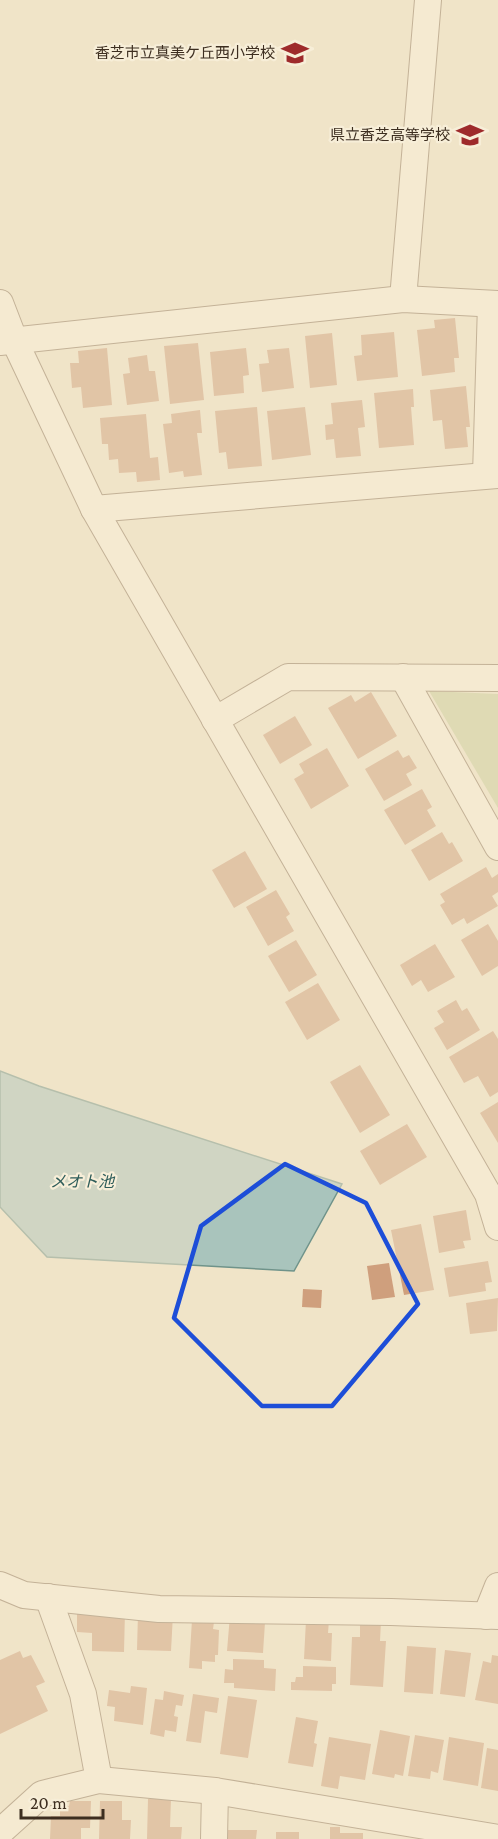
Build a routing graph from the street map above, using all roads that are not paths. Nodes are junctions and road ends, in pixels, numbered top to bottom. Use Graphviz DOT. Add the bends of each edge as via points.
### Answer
graph roads {
  1 [pos="428,0"];
  2 [pos="403,299"];
  3 [pos="0,303"];
  4 [pos="494,304"];
  5 [pos="8,342"];
  6 [pos="492,475"];
  7 [pos="94,509"];
  8 [pos="403,677"];
  9 [pos="498,678"];
  10 [pos="215,720"];
  11 [pos="498,847"];
  12 [pos="493,1193"];
  13 [pos="498,1227"];
  14 [pos="0,1585"];
  15 [pos="498,1586"];
  16 [pos="48,1598"];
  17 [pos="492,1616"];
  18 [pos="99,1780"];
  19 [pos="215,1791"];
  20 [pos="25,1810"];
  21 [pos="384,1829"];
  22 [pos="0,1832"];
  23 [pos="498,1838"];
  24 [pos="25,1839"];
  25 [pos="214,1839"];
  1 -- 2 [label="street"];
  2 -- 4 [label="street"];
  2 -- 5 [label="street"];
  3 -- 5 [label="street"];
  4 -- 6 [label="street"];
  5 -- 7 [label="street"];
  6 -- 7 [label="street"];
  7 -- 10 [label="street"];
  8 -- 9 [label="street"];
  8 -- 10 [label="street" via="288,677"];
  8 -- 11 [label="street"];
  10 -- 12 [label="street"];
  12 -- 13 [label="street"];
  14 -- 16 [label="street" via="24,1595"];
  15 -- 17 [label="street"];
  16 -- 17 [label="street" via="159,1609"];
  16 -- 18 [label="street" via="83,1695"];
  18 -- 19 [label="street"];
  18 -- 20 [label="street" via="42,1794"];
  19 -- 21 [label="street"];
  19 -- 25 [label="street"];
  20 -- 22 [label="street"];
  20 -- 24 [label="street"];
  21 -- 23 [label="street"];
}
